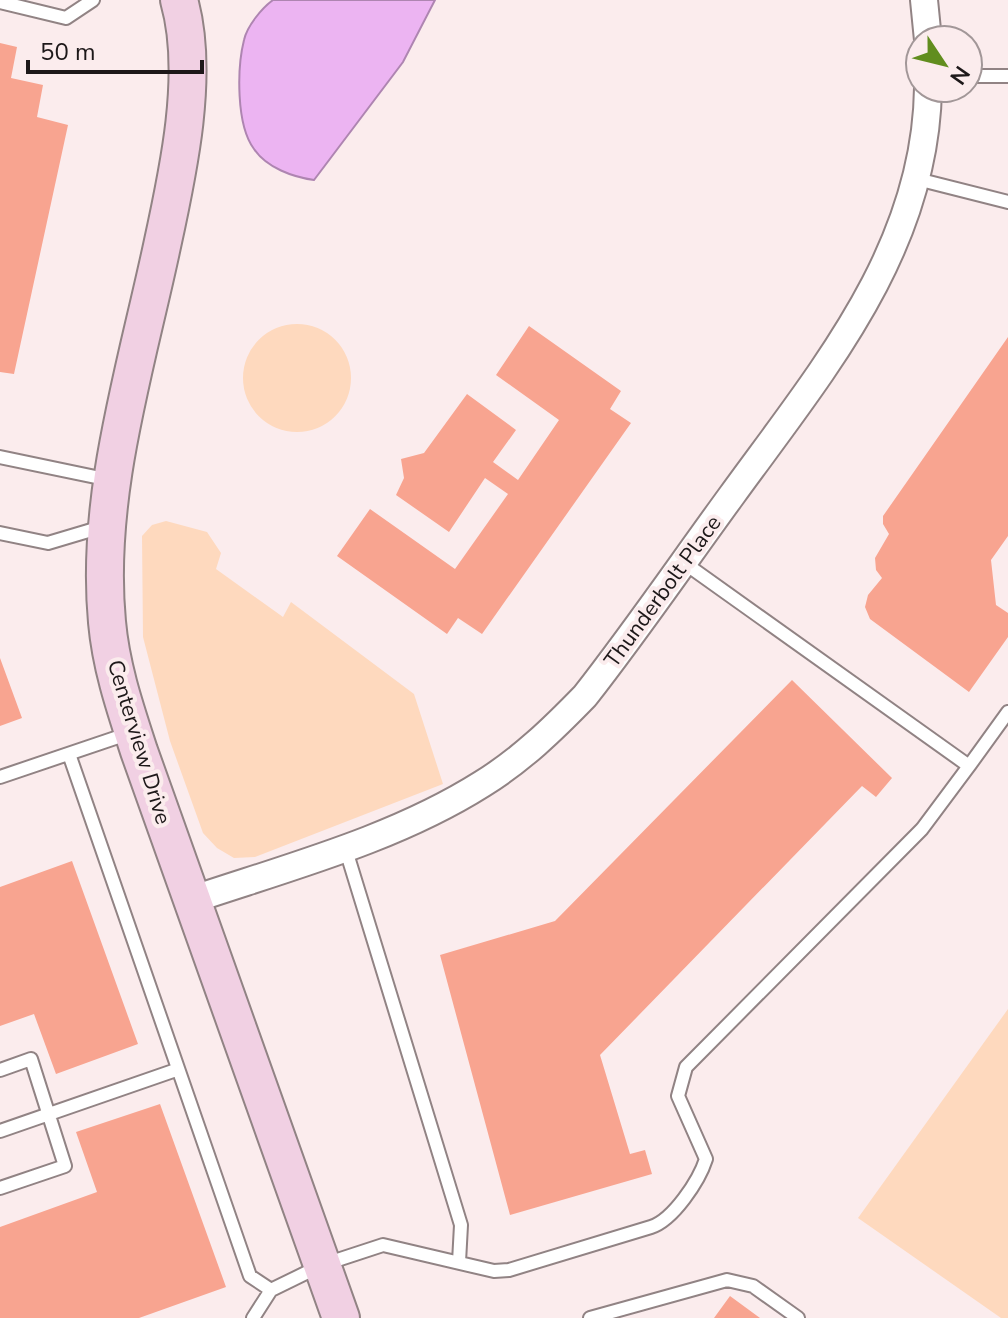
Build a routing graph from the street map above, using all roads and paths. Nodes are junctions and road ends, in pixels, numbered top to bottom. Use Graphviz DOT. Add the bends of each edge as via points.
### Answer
graph roads {
  1 [pos="93,0"];
  2 [pos="179,0"];
  3 [pos="924,0"];
  4 [pos="0,2"];
  5 [pos="926,24"];
  6 [pos="984,76"];
  7 [pos="1008,76"];
  8 [pos="926,104"];
  9 [pos="917,179"];
  10 [pos="1008,202"];
  11 [pos="0,457"];
  12 [pos="113,481"];
  13 [pos="107,526"];
  14 [pos="0,533"];
  15 [pos="683,562"];
  16 [pos="1008,712"];
  17 [pos="133,732"];
  18 [pos="69,754"];
  19 [pos="969,766"];
  20 [pos="0,777"];
  21 [pos="345,846"];
  22 [pos="191,900"];
  23 [pos="0,1070"];
  24 [pos="176,1070"];
  25 [pos="48,1114"];
  26 [pos="0,1131"];
  27 [pos="0,1188"];
  28 [pos="459,1262"];
  29 [pos="322,1265"];
  30 [pos="271,1290"];
  31 [pos="265,1311"];
  32 [pos="253,1318"];
  33 [pos="341,1318"];
  34 [pos="590,1318"];
  35 [pos="798,1318"];
  1 -- 4 [label="lane" via="66,18"];
  2 -- 12 [label="street, Centerview Drive" via="184,136"];
  3 -- 5 [label="street"];
  6 -- 7 [label="lane"];
  8 -- 9 [label="street, Thunderbolt Place"];
  9 -- 10 [label="lane"];
  9 -- 15 [label="street, Thunderbolt Place" via="895,247 859,317"];
  11 -- 12 [label="lane"];
  12 -- 13 [label="street, Centerview Drive"];
  13 -- 14 [label="lane" via="48,543"];
  13 -- 17 [label="street, Centerview Drive" via="107,624"];
  15 -- 19 [label="lane"];
  15 -- 21 [label="street, Thunderbolt Place" via="601,676 548,734 462,797"];
  16 -- 19 [label="lane"];
  17 -- 18 [label="lane"];
  17 -- 22 [label="street, Centerview Drive"];
  18 -- 20 [label="lane"];
  18 -- 24 [label="lane"];
  19 -- 28 [label="lane" via="922,829 686,1067 678,1096 706,1159 666,1219 509,1270"];
  21 -- 22 [label="street, Thunderbolt Place"];
  21 -- 28 [label="lane" via="461,1225"];
  22 -- 29 [label="street, Centerview Drive"];
  23 -- 25 [label="lane" via="31,1059"];
  24 -- 25 [label="lane"];
  24 -- 30 [label="lane" via="250,1276"];
  25 -- 26 [label="lane"];
  25 -- 27 [label="lane" via="65,1166"];
  28 -- 29 [label="lane" via="383,1245"];
  29 -- 30 [label="lane"];
  29 -- 33 [label="street, Centerview Drive"];
  30 -- 31 [label="lane"];
  31 -- 32 [label="lane"];
  34 -- 35 [label="lane" via="727,1280 753,1286"];
}
